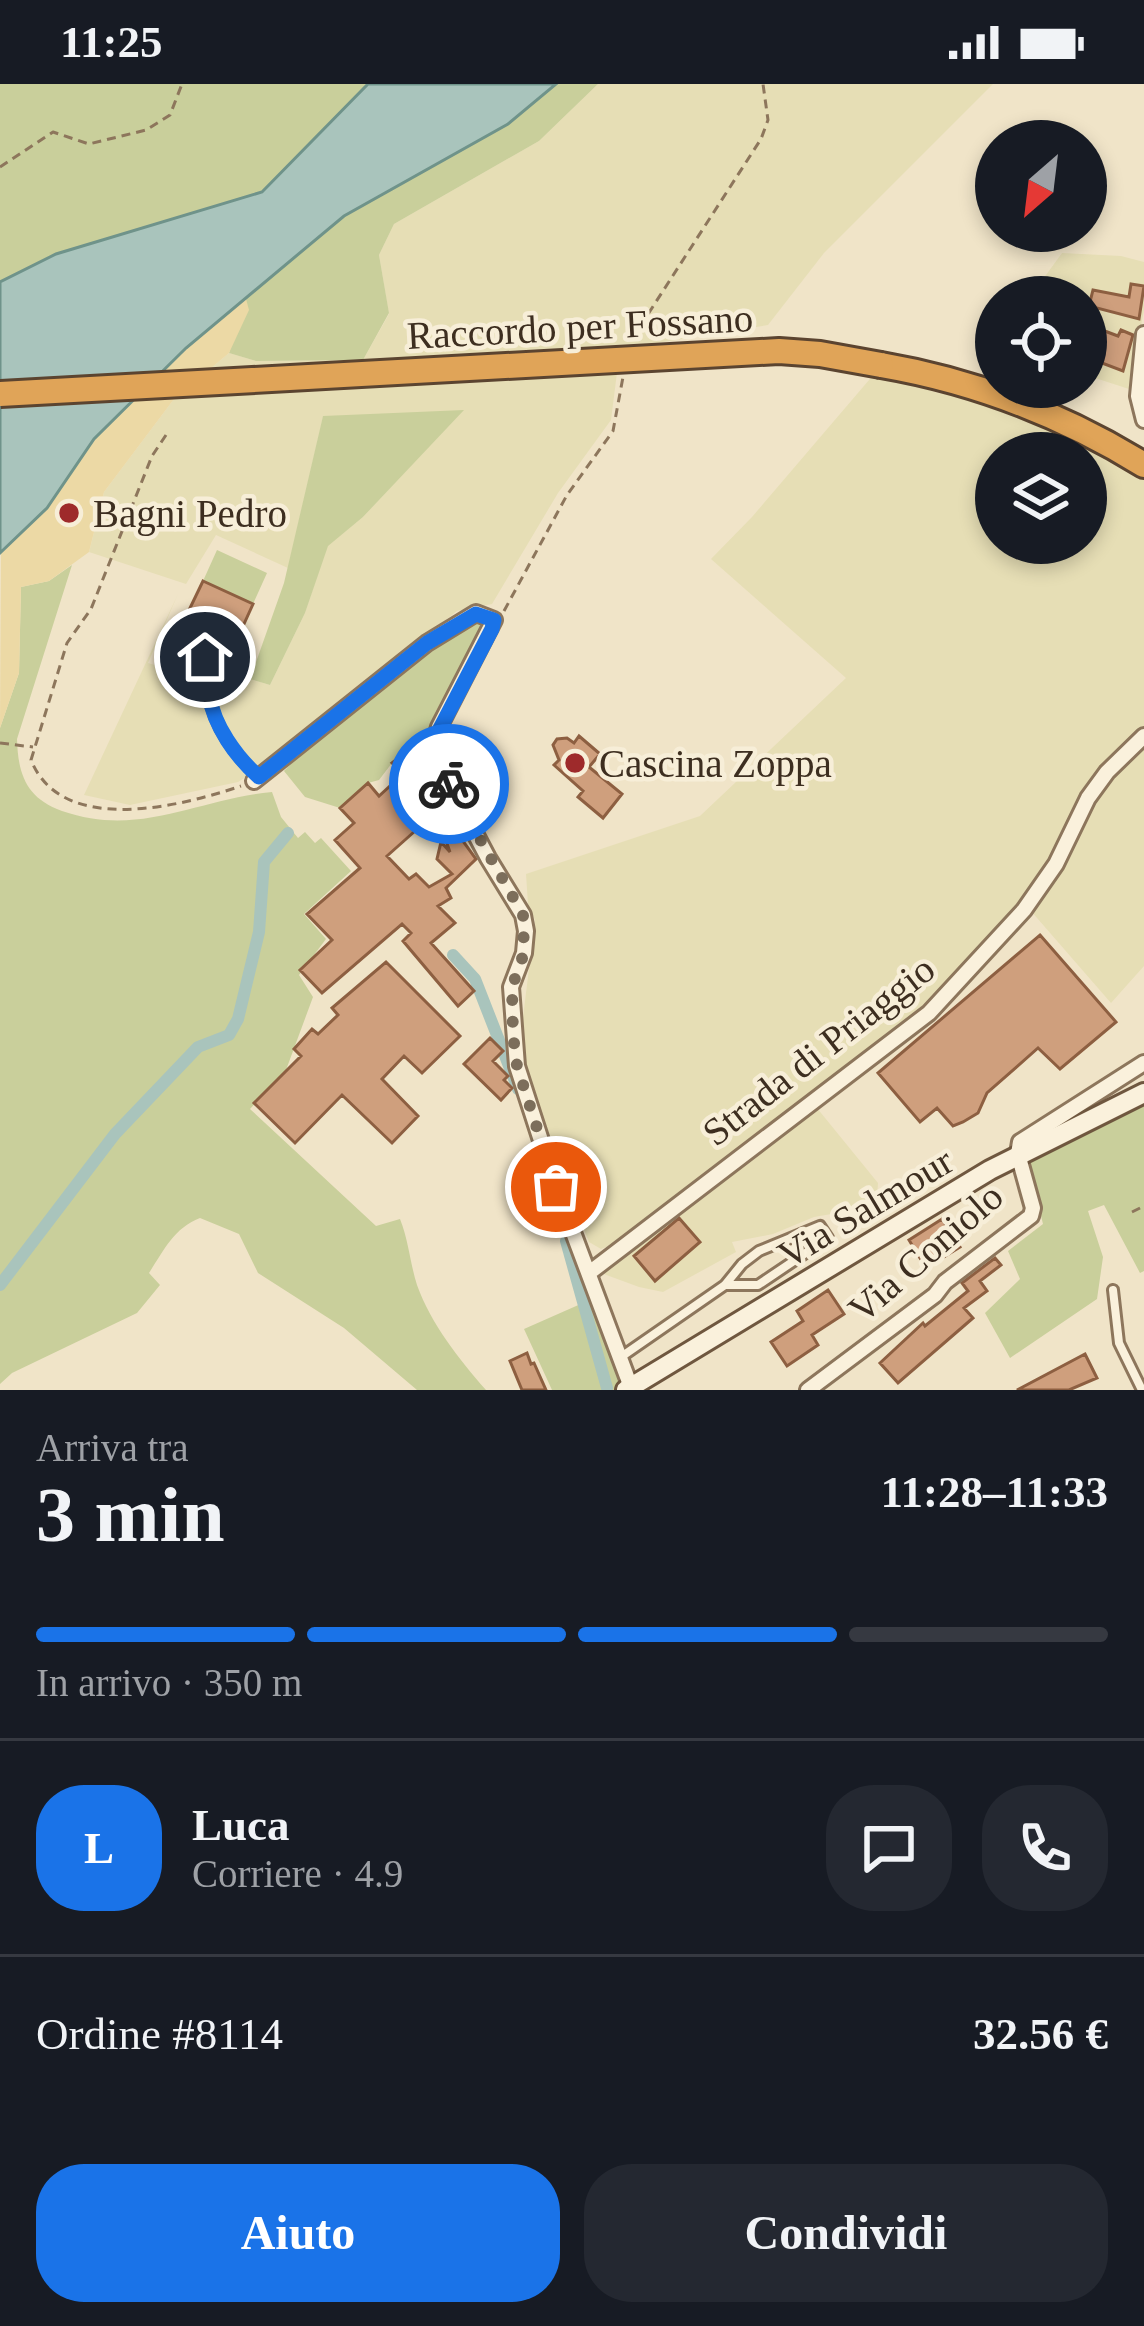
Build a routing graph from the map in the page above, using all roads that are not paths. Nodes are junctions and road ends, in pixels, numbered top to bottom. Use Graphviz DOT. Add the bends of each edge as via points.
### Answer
graph roads {
  1 [pos="1144,334"];
  2 [pos="0,394"];
  3 [pos="1144,420"];
  4 [pos="1144,465"];
  5 [pos="205,657"];
  6 [pos="1144,736"];
  7 [pos="256,779"];
  8 [pos="1144,1064"];
  9 [pos="1144,1093"];
  10 [pos="1018,1154"];
  11 [pos="589,1273"];
  12 [pos="725,1286"];
  13 [pos="1113,1289"];
  14 [pos="621,1357"];
  15 [pos="629,1389"];
  16 [pos="808,1390"];
  17 [pos="1142,1390"];
  1 -- 3 [label="street"];
  2 -- 4 [label="highway, Raccordo per Fossano, bridge" via="779,351 942,378 1030,407"];
  5 -- 7 [label="lane" via="219,724"];
  6 -- 11 [label="street, Strada di Priaggio" via="1088,798 1024,910 929,1013"];
  7 -- 11 [label="street" via="427,643 476,614 494,620 432,752 523,915 524,953 512,987 517,1066"];
  8 -- 10 [label="street, Via Coniolo" via="1020,1142"];
  9 -- 10 [label="main road, Via Salmour"];
  10 -- 15 [label="main road, Via Salmour"];
  10 -- 16 [label="street, Via Coniolo" via="1031,1216"];
  11 -- 14 [label="street"];
  12 -- 12 [label="lane" via="760,1251 805,1229 820,1226 828,1238 758,1285"];
  12 -- 14 [label="lane"];
  13 -- 17 [label="lane" via="1114,1326"];
  14 -- 15 [label="street"];
}
